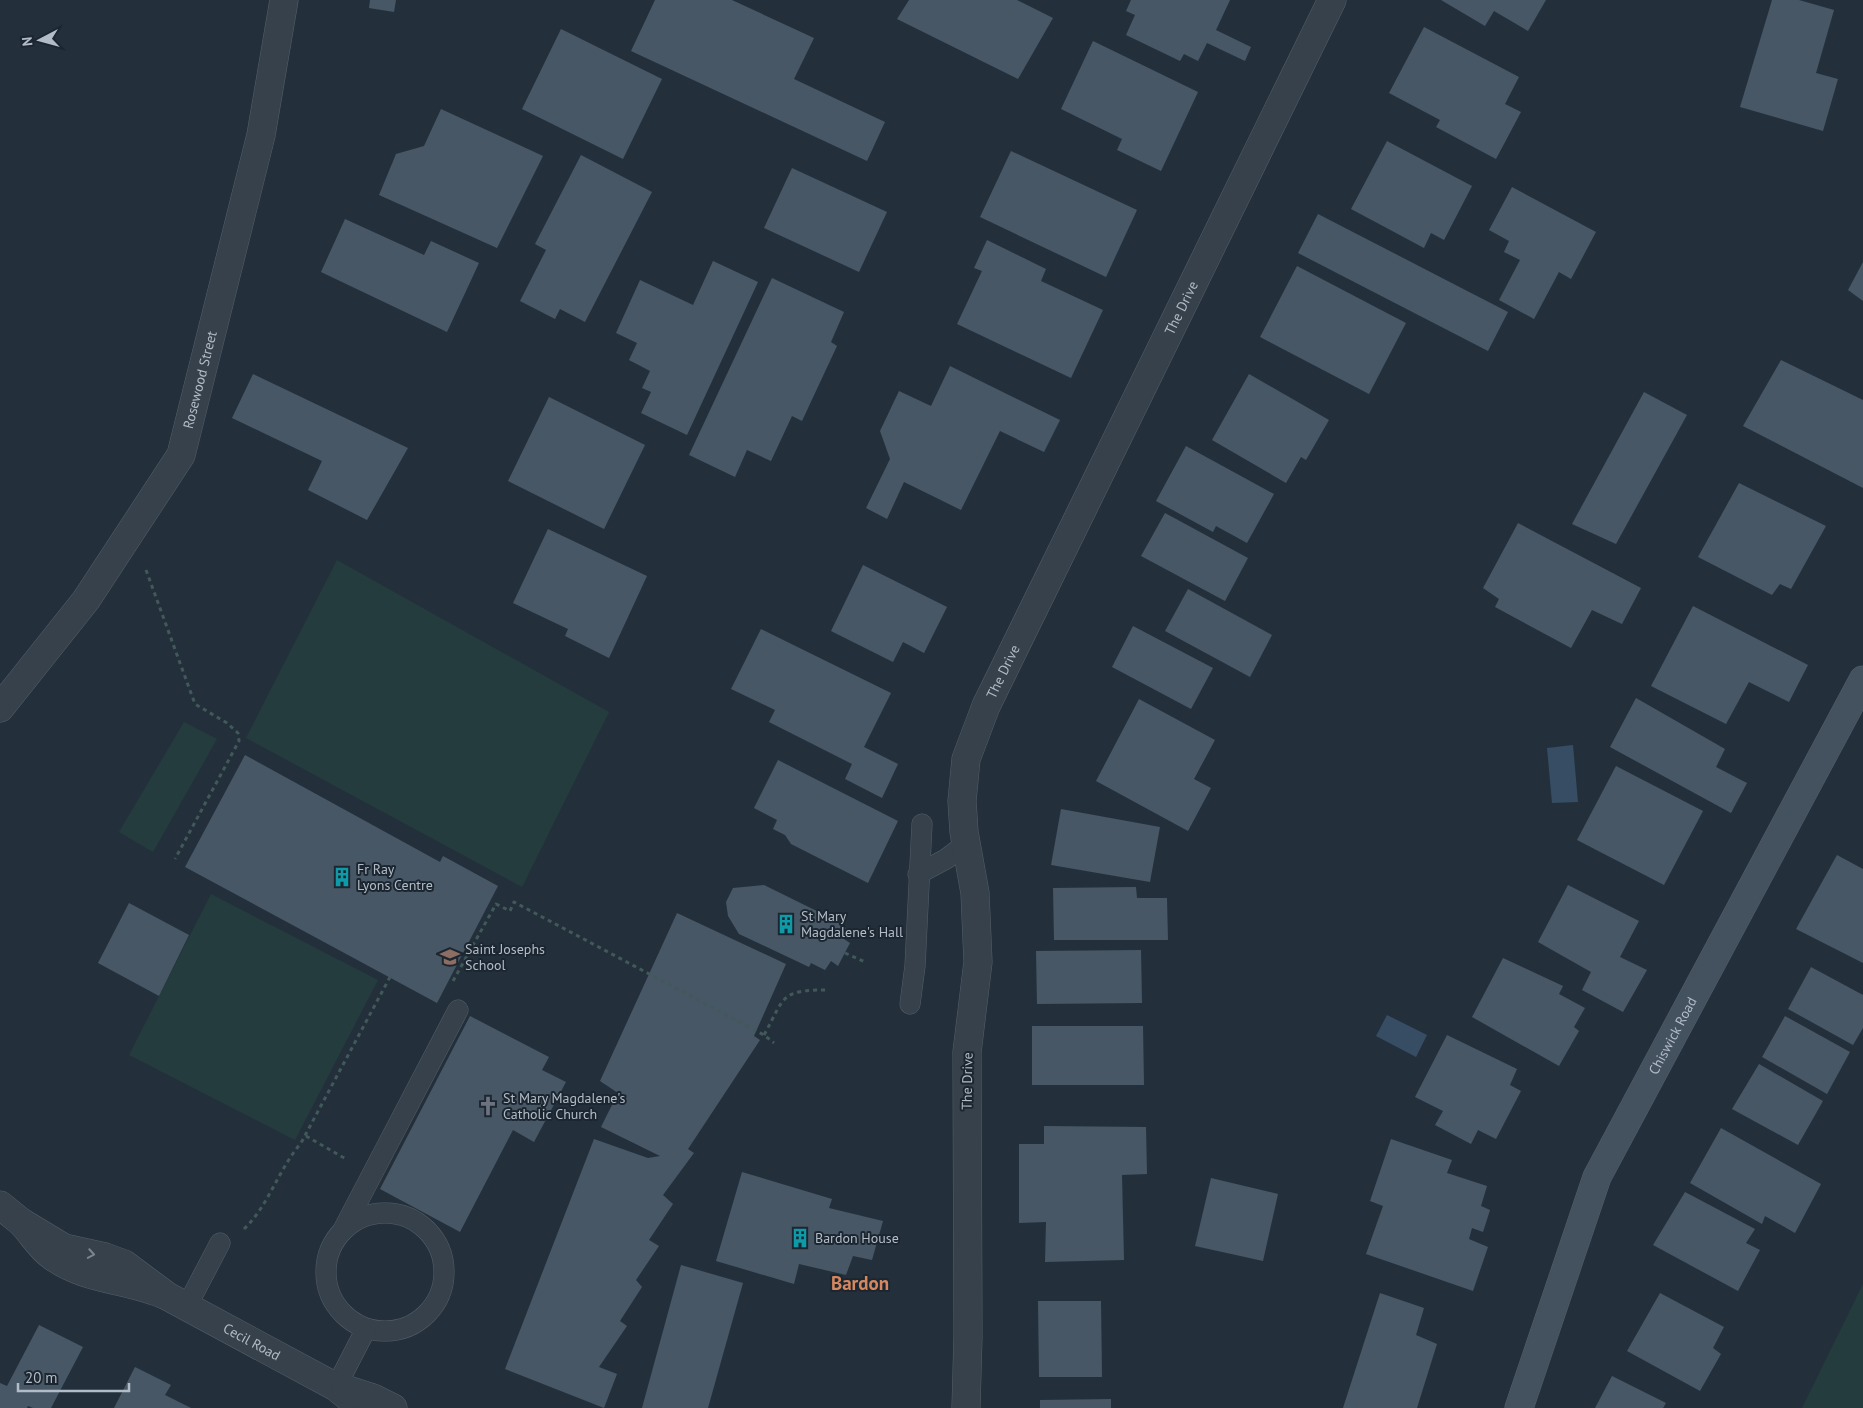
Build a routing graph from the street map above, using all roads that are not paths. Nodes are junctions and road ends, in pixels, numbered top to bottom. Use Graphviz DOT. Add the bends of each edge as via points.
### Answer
graph roads {
  1 [pos="284,0"];
  2 [pos="1332,0"];
  3 [pos="1863,680"];
  4 [pos="0,708"];
  5 [pos="922,824"];
  6 [pos="966,844"];
  7 [pos="918,874"];
  8 [pos="910,1004"];
  9 [pos="458,1010"];
  10 [pos="0,1205"];
  11 [pos="344,1230"];
  12 [pos="220,1243"];
  13 [pos="177,1301"];
  14 [pos="366,1328"];
  15 [pos="336,1387"];
  16 [pos="362,1408"];
  17 [pos="393,1408"];
  18 [pos="966,1408"];
  19 [pos="1519,1408"];
  1 -- 4 [label="street, Rosewood Street" via="261,135 181,455 86,600"];
  2 -- 6 [label="street, The Drive" via="979,720 966,759 962,792"];
  3 -- 19 [label="main road, Chiswick Road" via="1597,1177"];
  5 -- 7 [label="lane"];
  6 -- 7 [label="lane"];
  6 -- 18 [label="street, The Drive" via="975,893 978,962 967,1052"];
  7 -- 8 [label="lane" via="916,956"];
  9 -- 11 [label="lane"];
  10 -- 13 [label="street, Cecil Road" via="21,1222 44,1250 69,1266 91,1275 149,1288"];
  11 -- 14 [label="lane" via="328,1253 328,1290 349,1320"];
  11 -- 14 [label="lane" via="368,1214 388,1212 408,1216 425,1227 438,1244 444,1263 444,1283 436,1302 423,1318 405,1328 385,1332"];
  12 -- 13 [label="lane"];
  13 -- 15 [label="street, Cecil Road"];
  14 -- 15 [label="lane"];
  15 -- 16 [label="street, Cecil Road"];
  15 -- 17 [label="street, Cecil Road"];
}
